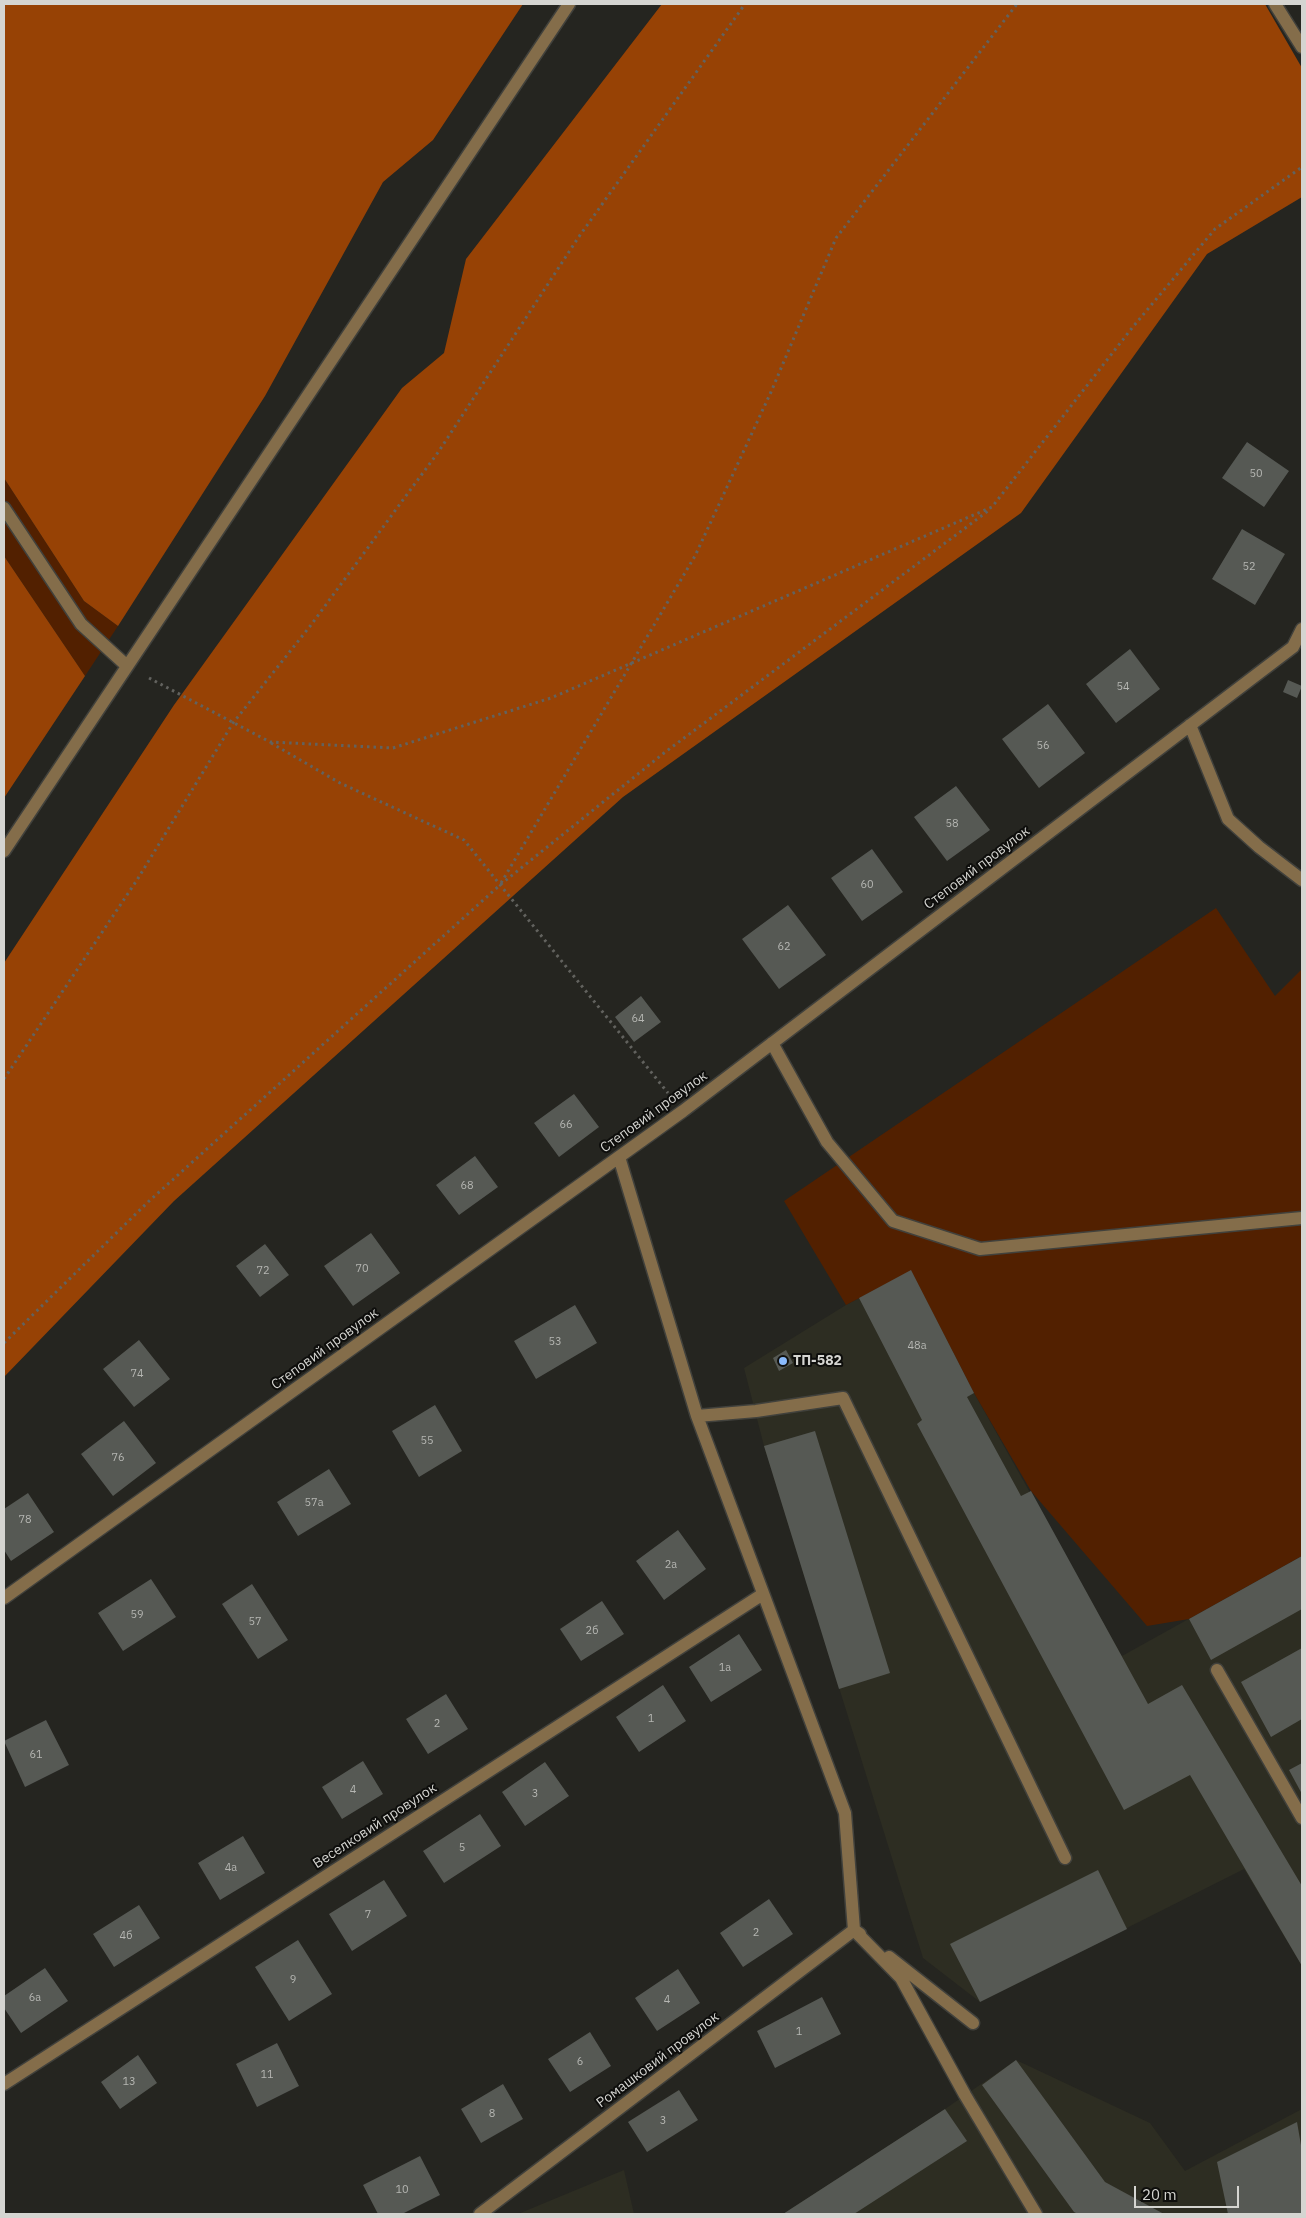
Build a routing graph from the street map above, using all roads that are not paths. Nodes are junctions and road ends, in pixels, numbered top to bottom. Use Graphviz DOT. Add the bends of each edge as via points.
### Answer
graph roads {
  1 [pos="569,4"];
  2 [pos="1275,4"];
  3 [pos="1302,47"];
  4 [pos="4,508"];
  5 [pos="1302,629"];
  6 [pos="127,666"];
  7 [pos="1190,726"];
  8 [pos="4,851"];
  9 [pos="1302,880"];
  10 [pos="772,1043"];
  11 [pos="619,1157"];
  12 [pos="1302,1218"];
  13 [pos="696,1416"];
  14 [pos="763,1594"];
  15 [pos="4,1598"];
  16 [pos="1217,1670"];
  17 [pos="1302,1818"];
  18 [pos="1065,1858"];
  19 [pos="854,1930"];
  20 [pos="973,2023"];
  21 [pos="4,2084"];
  22 [pos="480,2214"];
  23 [pos="1036,2214"];
  1 -- 6 [label="street"];
  2 -- 3 [label="street"];
  4 -- 6 [label="street" via="80,624"];
  5 -- 7 [label="street, Степовий провулок" via="1293,647"];
  6 -- 8 [label="street"];
  7 -- 9 [label="street" via="1228,819"];
  7 -- 10 [label="street, Степовий провулок"];
  10 -- 11 [label="street, Степовий провулок"];
  10 -- 12 [label="street" via="827,1142 893,1221 980,1249"];
  11 -- 13 [label="street"];
  11 -- 15 [label="street, Степовий провулок"];
  13 -- 14 [label="street"];
  13 -- 18 [label="street" via="843,1398"];
  14 -- 19 [label="street" via="845,1813"];
  14 -- 21 [label="street, Веселковий провулок"];
  16 -- 17 [label="street"];
  19 -- 20 [label="street"];
  19 -- 22 [label="street, Ромашковий провулок"];
  19 -- 23 [label="street" via="901,1978 965,2095"];
}
